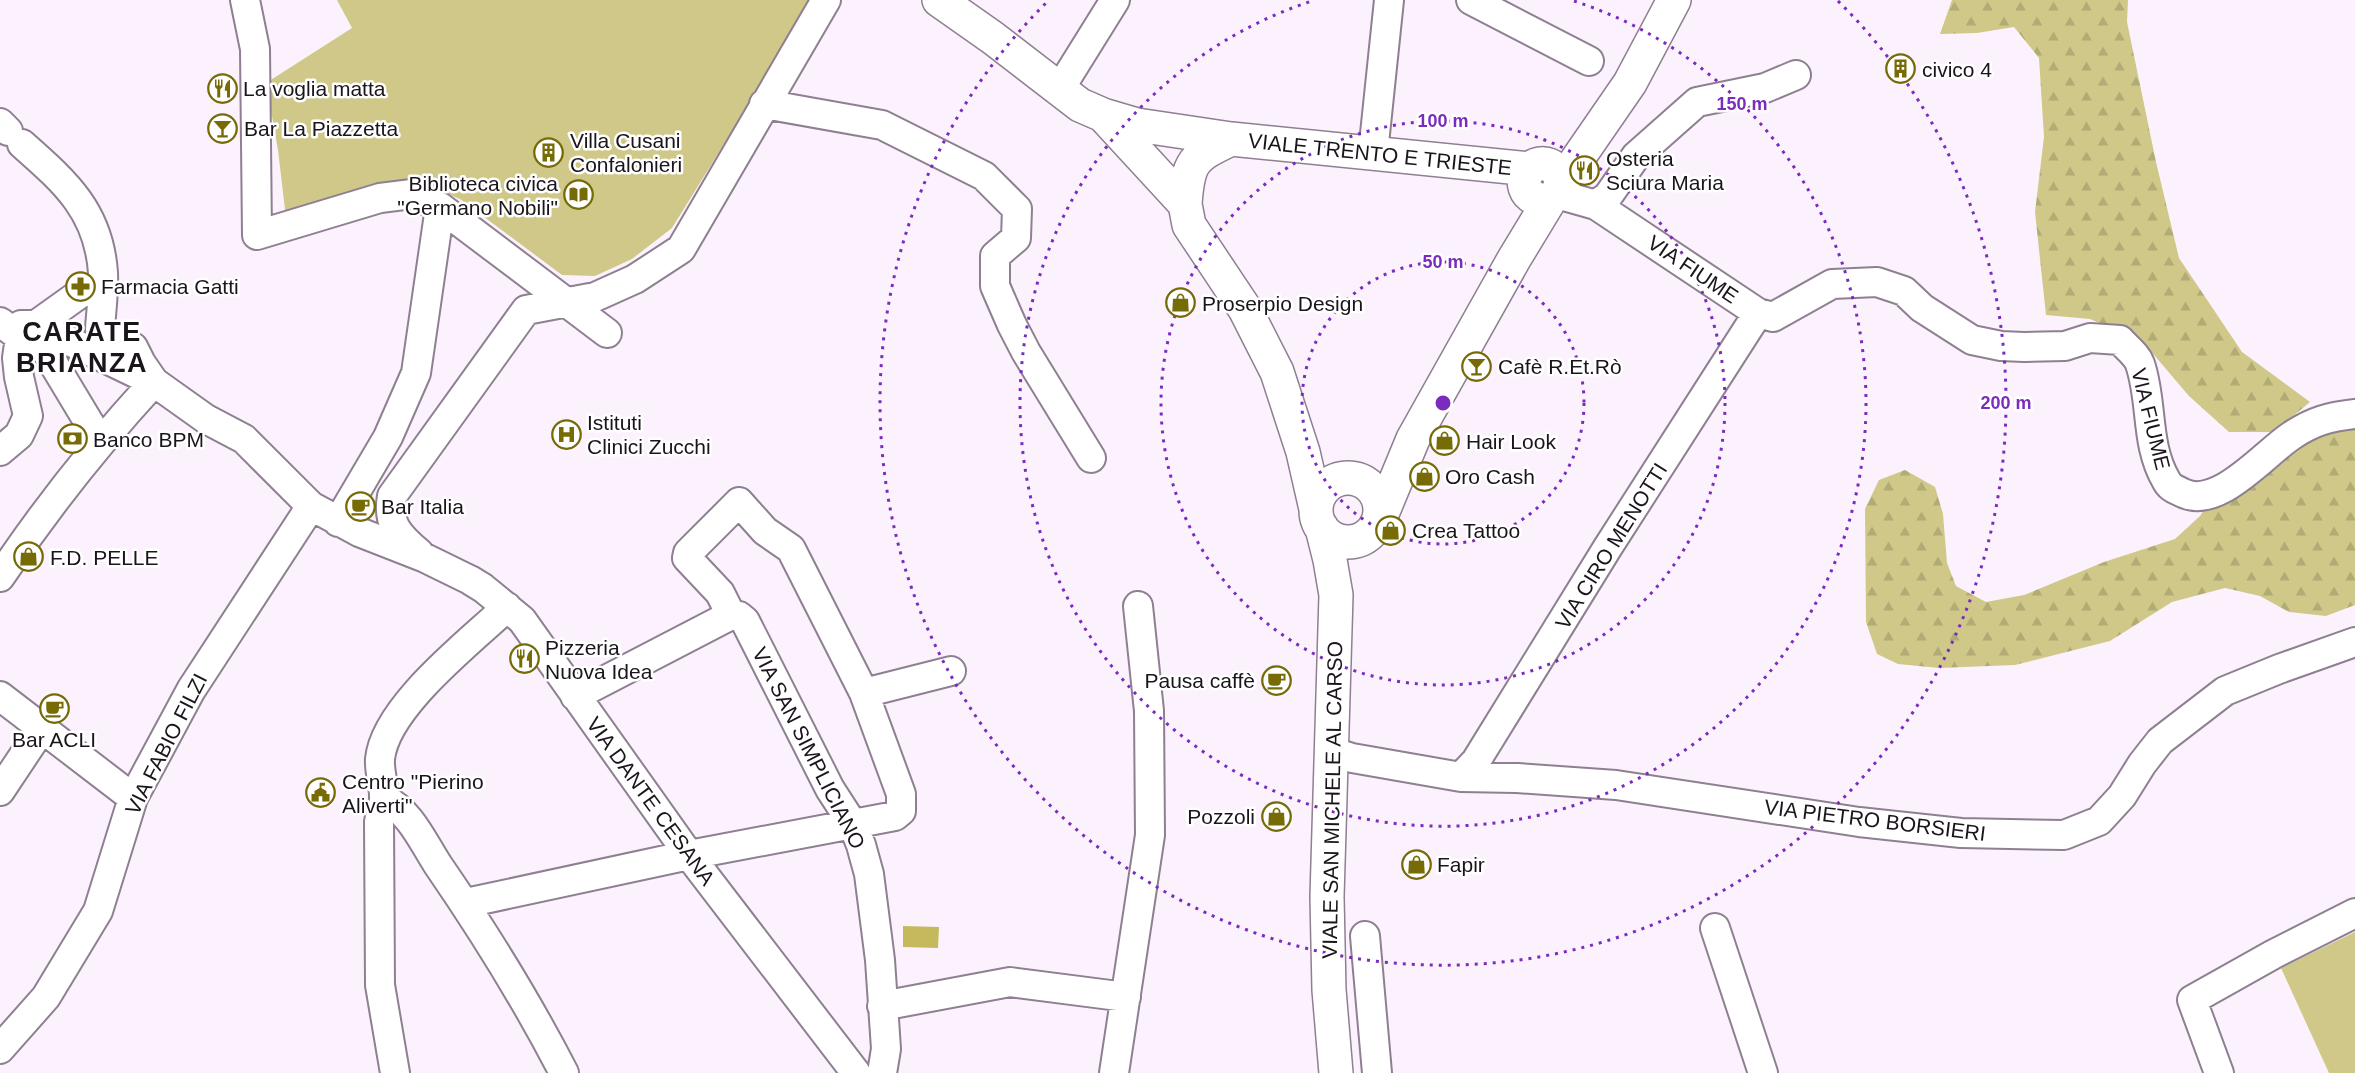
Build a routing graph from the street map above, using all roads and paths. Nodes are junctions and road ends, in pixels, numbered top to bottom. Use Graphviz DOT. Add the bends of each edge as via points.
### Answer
graph roads {
  1 [pos="245,0"];
  2 [pos="826,0"];
  3 [pos="939,0"];
  4 [pos="1115,0"];
  5 [pos="1389,0"];
  6 [pos="1471,0"];
  7 [pos="1674,0"];
  8 [pos="1589,61"];
  9 [pos="1796,75"];
  10 [pos="1081,103"];
  11 [pos="764,104"];
  12 [pos="10,133"];
  13 [pos="1231,139"];
  14 [pos="1373,153"];
  15 [pos="1541,184"];
  16 [pos="1596,205"];
  17 [pos="440,207"];
  18 [pos="1187,214"];
  19 [pos="94,282"];
  20 [pos="565,302"];
  21 [pos="1758,313"];
  22 [pos="12,328"];
  23 [pos="607,333"];
  24 [pos="154,382"];
  25 [pos="2355,414"];
  26 [pos="1413,440"];
  27 [pos="100,441"];
  28 [pos="0,451"];
  29 [pos="1303,452"];
  30 [pos="1091,458"];
  31 [pos="1345,479"];
  32 [pos="311,506"];
  33 [pos="1319,519"];
  34 [pos="392,522"];
  35 [pos="349,527"];
  36 [pos="1372,529"];
  37 [pos="423,557"];
  38 [pos="0,577"];
  39 [pos="1336,595"];
  40 [pos="1138,606"];
  41 [pos="507,607"];
  42 [pos="731,615"];
  43 [pos="2355,642"];
  44 [pos="951,671"];
  45 [pos="864,693"];
  46 [pos="0,696"];
  47 [pos="575,696"];
  48 [pos="42,728"];
  49 [pos="1330,751"];
  50 [pos="1461,777"];
  51 [pos="0,791"];
  52 [pos="133,798"];
  53 [pos="384,799"];
  54 [pos="852,823"];
  55 [pos="689,855"];
  56 [pos="466,903"];
  57 [pos="2355,913"];
  58 [pos="1715,928"];
  59 [pos="1365,936"];
  60 [pos="1126,997"];
  61 [pos="882,1006"];
  62 [pos="0,1049"];
  63 [pos="395,1073"];
  64 [pos="564,1073"];
  65 [pos="856,1073"];
  66 [pos="882,1073"];
  67 [pos="1114,1073"];
  68 [pos="1336,1073"];
  69 [pos="1377,1073"];
  70 [pos="1763,1073"];
  71 [pos="2219,1073"];
  1 -- 17 [label="street" via="255,49 257,235 380,198 412,194"];
  2 -- 11 [label="street"];
  3 -- 10 [label="main road, VIALE TRENTO E TRIESTE"];
  4 -- 10 [label="street"];
  5 -- 14 [label="street"];
  6 -- 8 [label="street"];
  7 -- 15 [label="main road" via="1630,83 1597,129"];
  9 -- 16 [label="street" via="1766,88 1697,102 1636,156 1608,196"];
  10 -- 13 [label="main road, VIALE TRENTO E TRIESTE" via="1137,125"];
  10 -- 18 [label="main road, VIALE TRENTO E TRIESTE"];
  11 -- 20 [label="street" via="681,249 635,279 595,297"];
  11 -- 30 [label="street" via="882,125 984,176 1017,209 1016,238 995,256 995,286 1026,352"];
  12 -- 19 [label="street" via="63,181 89,217 97,236"];
  13 -- 14 [label="main road, VIALE TRENTO E TRIESTE"];
  13 -- 18 [label="main road, VIALE TRENTO E TRIESTE" via="1196,158 1189,170"];
  14 -- 15 [label="main road, VIALE TRENTO E TRIESTE" via="1486,164"];
  15 -- 16 [label="street, VIA FIUME"];
  15 -- 26 [label="main road" via="1514,259"];
  16 -- 21 [label="street, VIA FIUME"];
  17 -- 20 [label="street"];
  17 -- 35 [label="street" via="416,373"];
  18 -- 29 [label="main road, VIALE SAN MICHELE AL CARSO" via="1245,309 1277,372"];
  19 -- 22 [label="street"];
  19 -- 24 [label="street" via="100,329 133,347"];
  20 -- 23 [label="street"];
  20 -- 34 [label="street" via="526,310 392,495"];
  21 -- 25 [label="street, VIA FIUME" via="1773,317 1832,284 1877,282 1904,291 1922,308 1972,340 2024,347 2065,346 2090,338 2120,340 2139,362 2158,466 2170,487 2191,497 2215,494 2290,436 2321,418"];
  21 -- 50 [label="street, VIA CIRO MENOTTI" via="1476,761"];
  22 -- 24 [label="street"];
  22 -- 27 [label="street" via="44,348"];
  22 -- 28 [label="street" via="28,416 19,435"];
  24 -- 27 [label="street"];
  24 -- 32 [label="street, VIA DANTE CESANA" via="243,440"];
  26 -- 31 [label="main road" via="1373,470"];
  26 -- 36 [label="main road"];
  27 -- 38 [label="street"];
  29 -- 31 [label="main road"];
  29 -- 33 [label="main road, VIALE SAN MICHELE AL CARSO"];
  31 -- 33 [label="main road" via="1323,490"];
  31 -- 36 [label="main road" via="1360,480 1375,492 1379,501"];
  32 -- 35 [label="street, VIA DANTE CESANA"];
  32 -- 52 [label="street, VIA FABIO FILZI" via="191,690"];
  33 -- 36 [label="main road" via="1337,540 1357,541"];
  33 -- 39 [label="main road, VIALE SAN MICHELE AL CARSO"];
  34 -- 35 [label="street" via="371,531"];
  34 -- 37 [label="street, VIA DANTE CESANA"];
  35 -- 37 [label="street, VIA DANTE CESANA"];
  36 -- 39 [label="main road" via="1353,555"];
  37 -- 41 [label="street, VIA DANTE CESANA" via="483,588"];
  39 -- 49 [label="main road, VIALE SAN MICHELE AL CARSO"];
  40 -- 60 [label="street" via="1149,711 1150,835"];
  41 -- 47 [label="street, VIA DANTE CESANA" via="535,635"];
  41 -- 53 [label="street" via="417,691 399,713 386,735 380,759"];
  42 -- 45 [label="street, VIA SAN SIMPLICIANO" via="720,593 687,558 739,502 765,531 791,549"];
  42 -- 47 [label="street"];
  42 -- 54 [label="street, VIA SAN SIMPLICIANO" via="745,621 830,789"];
  43 -- 50 [label="street, VIA PIETRO BORSIERI" via="2225,691 2160,741 2122,796 2099,821 2064,835 1962,833 1859,822 1616,785"];
  44 -- 45 [label="street"];
  45 -- 54 [label="street" via="902,806 895,816"];
  46 -- 48 [label="street"];
  47 -- 55 [label="street, VIA DANTE CESANA"];
  48 -- 51 [label="street"];
  48 -- 52 [label="street"];
  49 -- 50 [label="street, VIA PIETRO BORSIERI"];
  49 -- 68 [label="main road, VIALE SAN MICHELE AL CARSO" via="1327,940"];
  52 -- 62 [label="street, VIA FABIO FILZI" via="98,911 46,997"];
  53 -- 56 [label="street" via="407,816"];
  53 -- 63 [label="street" via="379,822 380,985"];
  54 -- 55 [label="street"];
  54 -- 61 [label="street, VIA SAN SIMPLICIANO" via="869,874"];
  55 -- 56 [label="street"];
  55 -- 65 [label="street, VIA DANTE CESANA"];
  56 -- 64 [label="street"];
  57 -- 71 [label="street" via="2192,1000"];
  58 -- 70 [label="street"];
  59 -- 69 [label="street"];
  60 -- 61 [label="street" via="1010,982"];
  60 -- 67 [label="street"];
  61 -- 66 [label="street, VIA SAN SIMPLICIANO"];
}
